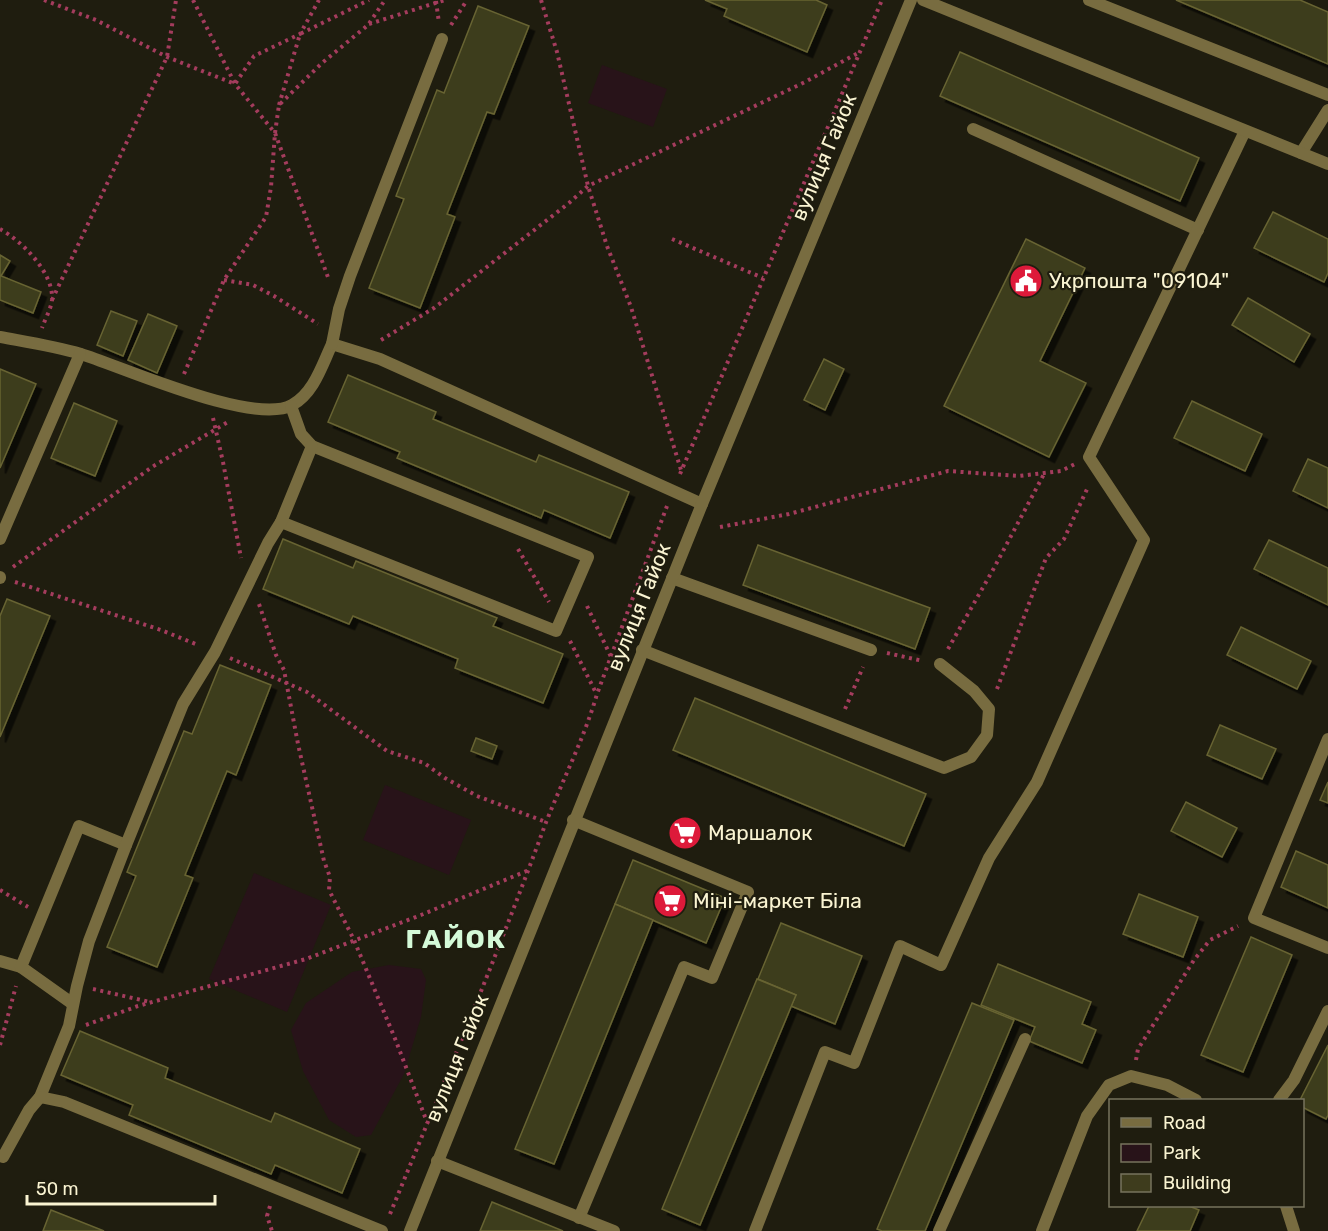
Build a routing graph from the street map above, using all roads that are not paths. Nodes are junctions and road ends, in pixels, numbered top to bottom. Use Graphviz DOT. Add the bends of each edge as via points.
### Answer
graph roads {
  1 [pos="910,0"];
  2 [pos="923,0"];
  3 [pos="1089,0"];
  4 [pos="442,39"];
  5 [pos="1328,94"];
  6 [pos="1328,110"];
  7 [pos="973,129"];
  8 [pos="1245,131"];
  9 [pos="1301,153"];
  10 [pos="1328,165"];
  11 [pos="1198,230"];
  12 [pos="0,337"];
  13 [pos="333,339"];
  14 [pos="80,354"];
  15 [pos="291,406"];
  16 [pos="312,446"];
  17 [pos="702,504"];
  18 [pos="281,522"];
  19 [pos="0,539"];
  20 [pos="672,578"];
  21 [pos="642,650"];
  22 [pos="871,650"];
  23 [pos="940,664"];
  24 [pos="1328,739"];
  25 [pos="573,820"];
  26 [pos="126,845"];
  27 [pos="1328,948"];
  28 [pos="0,961"];
  29 [pos="21,968"];
  30 [pos="73,1004"];
  31 [pos="1328,1011"];
  32 [pos="1025,1039"];
  33 [pos="40,1097"];
  34 [pos="1192,1099"];
  35 [pos="1280,1099"];
  36 [pos="1,1158"];
  37 [pos="436,1161"];
  38 [pos="1286,1207"];
  39 [pos="579,1218"];
  40 [pos="385,1226"];
  41 [pos="410,1231"];
  42 [pos="614,1231"];
  43 [pos="755,1231"];
  44 [pos="939,1231"];
  45 [pos="1042,1231"];
  46 [pos="1294,1231"];
  1 -- 17 [label="street, вулиця Гайок"];
  2 -- 8 [label="street"];
  3 -- 5 [label="street"];
  4 -- 13 [label="street" via="350,276"];
  6 -- 9 [label="street"];
  7 -- 11 [label="street"];
  8 -- 9 [label="street"];
  8 -- 11 [label="street"];
  9 -- 10 [label="street"];
  11 -- 43 [label="street" via="1089,457 1144,540 1037,782 989,858 941,965 900,946 854,1063 825,1052"];
  12 -- 14 [label="street"];
  13 -- 15 [label="street" via="309,392"];
  13 -- 17 [label="street"];
  14 -- 15 [label="street" via="209,399 250,409"];
  14 -- 19 [label="street"];
  15 -- 16 [label="street" via="301,434"];
  16 -- 18 [label="street"];
  16 -- 18 [label="street" via="588,557 556,631"];
  17 -- 20 [label="street, вулиця Гайок"];
  18 -- 26 [label="street" via="183,704"];
  20 -- 21 [label="street, вулиця Гайок"];
  20 -- 22 [label="street"];
  21 -- 23 [label="street" via="944,768 971,757 987,735 989,709 974,691"];
  21 -- 25 [label="street, вулиця Гайок"];
  24 -- 27 [label="street" via="1254,918"];
  25 -- 37 [label="street, вулиця Гайок"];
  25 -- 39 [label="street" via="748,892 712,978 684,967"];
  26 -- 29 [label="street" via="79,826"];
  26 -- 30 [label="street" via="90,941"];
  28 -- 29 [label="street"];
  29 -- 30 [label="street"];
  30 -- 33 [label="street" via="69,1026"];
  31 -- 35 [label="street"];
  32 -- 44 [label="street"];
  33 -- 36 [label="street"];
  33 -- 40 [label="street" via="64,1102 278,1189"];
  34 -- 45 [label="street" via="1167,1085 1131,1076 1109,1085 1087,1116"];
  37 -- 39 [label="street"];
  37 -- 41 [label="street, вулиця Гайок"];
  38 -- 46 [label="street"];
  39 -- 42 [label="street"];
}
